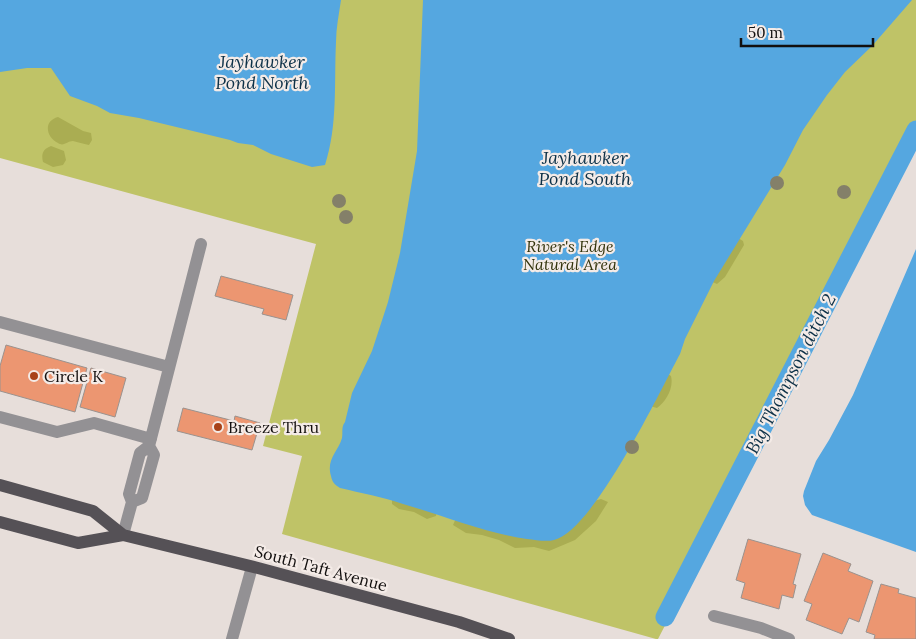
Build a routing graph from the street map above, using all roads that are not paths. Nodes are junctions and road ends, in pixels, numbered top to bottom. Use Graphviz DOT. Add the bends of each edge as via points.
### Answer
graph roads {
  1 [pos="201,244"];
  2 [pos="0,322"];
  3 [pos="169,366"];
  4 [pos="0,417"];
  5 [pos="150,442"];
  6 [pos="0,486"];
  7 [pos="0,522"];
  8 [pos="123,535"];
  9 [pos="252,567"];
  10 [pos="714,616"];
  11 [pos="232,639"];
  12 [pos="510,639"];
  13 [pos="787,639"];
  1 -- 3 [label="street"];
  2 -- 3 [label="street"];
  3 -- 5 [label="street"];
  4 -- 5 [label="street" via="57,432 94,423"];
  5 -- 8 [label="street" via="154,455 142,498 132,502"];
  6 -- 8 [label="main road, South Taft Avenue" via="93,511"];
  7 -- 8 [label="main road, South Taft Avenue" via="78,543"];
  8 -- 9 [label="main road, South Taft Avenue"];
  9 -- 11 [label="street"];
  9 -- 12 [label="main road, South Taft Avenue" via="459,622"];
  10 -- 13 [label="street" via="761,628"];
}
